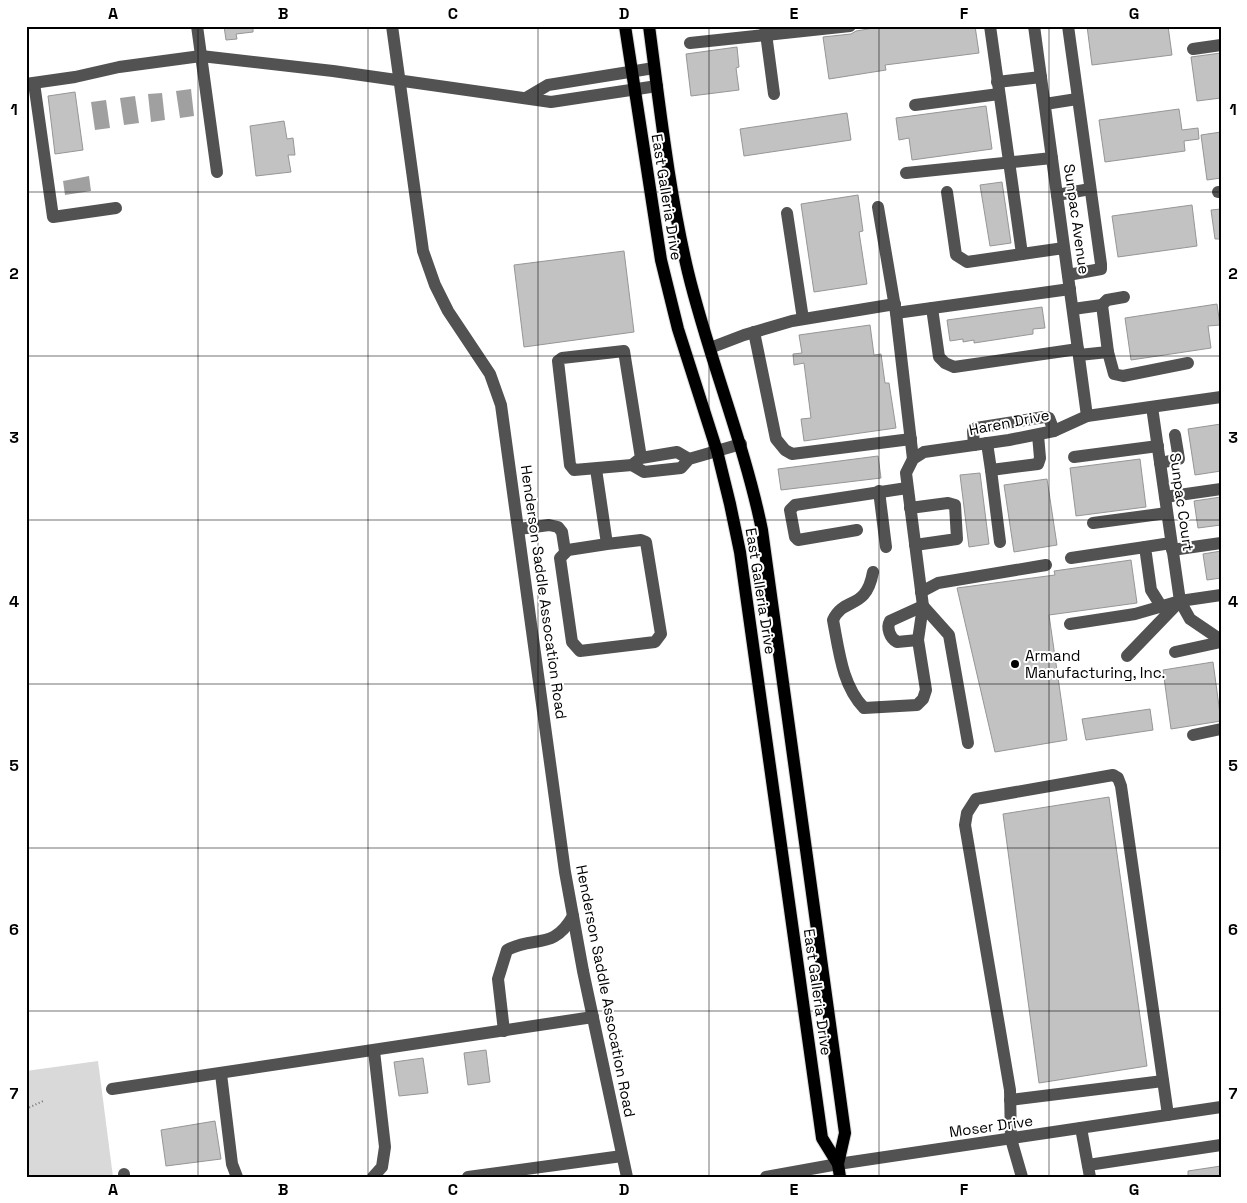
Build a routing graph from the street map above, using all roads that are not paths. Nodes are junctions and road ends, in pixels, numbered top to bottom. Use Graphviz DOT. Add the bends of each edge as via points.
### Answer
graph roads {
  1 [pos="197,26"];
  2 [pos="392,26"];
  3 [pos="625,26"];
  4 [pos="648,26"];
  5 [pos="850,26"];
  6 [pos="990,26"];
  7 [pos="1034,26"];
  8 [pos="1068,26"];
  9 [pos="765,30"];
  10 [pos="690,43"];
  11 [pos="1221,45"];
  12 [pos="1193,49"];
  13 [pos="201,56"];
  14 [pos="654,68"];
  15 [pos="632,71"];
  16 [pos="1041,77"];
  17 [pos="399,80"];
  18 [pos="30,83"];
  19 [pos="657,86"];
  20 [pos="998,88"];
  21 [pos="634,90"];
  22 [pos="774,94"];
  23 [pos="526,98"];
  24 [pos="1077,99"];
  25 [pos="1045,104"];
  26 [pos="915,105"];
  27 [pos="1052,158"];
  28 [pos="1008,162"];
  29 [pos="217,172"];
  30 [pos="906,173"];
  31 [pos="1090,189"];
  32 [pos="947,192"];
  33 [pos="1057,195"];
  34 [pos="878,207"];
  35 [pos="116,208"];
  36 [pos="787,213"];
  37 [pos="1064,248"];
  38 [pos="1022,254"];
  39 [pos="1068,275"];
  40 [pos="1070,289"];
  41 [pos="1124,297"];
  42 [pos="1102,304"];
  43 [pos="896,308"];
  44 [pos="932,308"];
  45 [pos="1072,309"];
  46 [pos="803,319"];
  47 [pos="754,332"];
  48 [pos="710,348"];
  49 [pos="1078,352"];
  50 [pos="1108,352"];
  51 [pos="1188,363"];
  52 [pos="1221,397"];
  53 [pos="1152,407"];
  54 [pos="1087,416"];
  55 [pos="1054,432"];
  56 [pos="1038,435"];
  57 [pos="1175,435"];
  58 [pos="911,439"];
  59 [pos="988,443"];
  60 [pos="741,444"];
  61 [pos="974,445"];
  62 [pos="1158,446"];
  63 [pos="717,451"];
  64 [pos="917,456"];
  65 [pos="1074,457"];
  66 [pos="636,461"];
  67 [pos="1160,463"];
  68 [pos="596,469"];
  69 [pos="991,470"];
  70 [pos="908,488"];
  71 [pos="1221,490"];
  72 [pos="879,492"];
  73 [pos="1165,497"];
  74 [pos="910,508"];
  75 [pos="1167,513"];
  76 [pos="1092,523"];
  77 [pos="519,529"];
  78 [pos="857,530"];
  79 [pos="1000,542"];
  80 [pos="1221,543"];
  81 [pos="607,544"];
  82 [pos="915,545"];
  83 [pos="1145,546"];
  84 [pos="1172,546"];
  85 [pos="886,547"];
  86 [pos="565,552"];
  87 [pos="1072,558"];
  88 [pos="1046,566"];
  89 [pos="873,572"];
  90 [pos="921,592"];
  91 [pos="1221,595"];
  92 [pos="1180,601"];
  93 [pos="923,606"];
  94 [pos="1161,606"];
  95 [pos="1070,624"];
  96 [pos="918,640"];
  97 [pos="1221,641"];
  98 [pos="1175,652"];
  99 [pos="1127,656"];
  100 [pos="1221,729"];
  101 [pos="1193,735"];
  102 [pos="968,743"];
  103 [pos="573,916"];
  104 [pos="594,1018"];
  105 [pos="504,1031"];
  106 [pos="374,1050"];
  107 [pos="221,1074"];
  108 [pos="1163,1081"];
  109 [pos="112,1088"];
  110 [pos="1010,1100"];
  111 [pos="1221,1107"];
  112 [pos="1168,1115"];
  113 [pos="1081,1128"];
  114 [pos="1011,1139"];
  115 [pos="1221,1145"];
  116 [pos="622,1156"];
  117 [pos="838,1164"];
  118 [pos="1089,1171"];
  119 [pos="237,1177"];
  120 [pos="373,1177"];
  121 [pos="468,1177"];
  122 [pos="627,1177"];
  123 [pos="766,1177"];
  124 [pos="840,1177"];
  125 [pos="1022,1177"];
  1 -- 13 [label="street"];
  2 -- 17 [label="street, Henderson Saddle Assocation Road"];
  3 -- 15 [label="main road, East Galleria Drive"];
  4 -- 14 [label="main road, East Galleria Drive"];
  5 -- 9 [label="street"];
  6 -- 20 [label="street"];
  7 -- 16 [label="street, Sunpac Avenue"];
  8 -- 24 [label="street"];
  9 -- 10 [label="street"];
  9 -- 22 [label="street"];
  11 -- 12 [label="street"];
  13 -- 17 [label="street"];
  13 -- 18 [label="street"];
  13 -- 29 [label="street"];
  14 -- 15 [label="street"];
  14 -- 19 [label="main road, East Galleria Drive"];
  15 -- 21 [label="main road, East Galleria Drive"];
  15 -- 23 [label="street" via="548,85"];
  16 -- 20 [label="street"];
  16 -- 25 [label="street, Sunpac Avenue"];
  17 -- 23 [label="street"];
  17 -- 77 [label="street, Henderson Saddle Assocation Road" via="423,251 448,311 490,374 501,405"];
  18 -- 35 [label="street" via="53,217"];
  19 -- 21 [label="street"];
  19 -- 48 [label="main road, East Galleria Drive" via="680,233"];
  20 -- 26 [label="street"];
  20 -- 28 [label="street"];
  21 -- 23 [label="street" via="551,102"];
  21 -- 63 [label="main road, East Galleria Drive" via="655,234 668,294"];
  24 -- 25 [label="street"];
  24 -- 31 [label="street"];
  25 -- 27 [label="street, Sunpac Avenue"];
  27 -- 28 [label="street"];
  27 -- 33 [label="street, Sunpac Avenue"];
  28 -- 30 [label="street"];
  28 -- 38 [label="street"];
  31 -- 33 [label="street"];
  31 -- 39 [label="street" via="1101,269"];
  32 -- 38 [label="street" via="956,255 966,262"];
  33 -- 37 [label="street, Sunpac Avenue"];
  34 -- 43 [label="street"];
  36 -- 46 [label="street"];
  37 -- 38 [label="street"];
  37 -- 39 [label="street, Sunpac Avenue"];
  39 -- 40 [label="street, Sunpac Avenue"];
  40 -- 44 [label="street"];
  40 -- 45 [label="street, Sunpac Avenue"];
  41 -- 42 [label="street"];
  42 -- 45 [label="street"];
  42 -- 50 [label="street"];
  43 -- 44 [label="street"];
  43 -- 46 [label="street"];
  43 -- 58 [label="street"];
  44 -- 49 [label="street" via="939,356 954,367"];
  45 -- 49 [label="street, Sunpac Avenue"];
  46 -- 47 [label="street"];
  47 -- 48 [label="street"];
  47 -- 58 [label="street" via="776,439 785,450 792,454"];
  48 -- 60 [label="main road, East Galleria Drive"];
  49 -- 50 [label="street"];
  49 -- 54 [label="street, Sunpac Avenue"];
  50 -- 51 [label="street" via="1114,374 1118,376"];
  52 -- 53 [label="street, Haren Drive"];
  53 -- 54 [label="street, Haren Drive"];
  53 -- 62 [label="street, Sunpac Court"];
  54 -- 55 [label="street, Haren Drive"];
  55 -- 56 [label="street, Haren Drive"];
  55 -- 61 [label="street" via="1049,418 1044,417 976,428 973,431"];
  56 -- 59 [label="street, Haren Drive"];
  56 -- 69 [label="street" via="1038,464"];
  57 -- 67 [label="street" via="1179,459"];
  58 -- 64 [label="street"];
  59 -- 61 [label="street, Haren Drive"];
  59 -- 69 [label="street"];
  60 -- 63 [label="street"];
  60 -- 117 [label="main road, East Galleria Drive" via="762,530 845,1133"];
  61 -- 64 [label="street, Haren Drive"];
  62 -- 65 [label="street"];
  62 -- 67 [label="street, Sunpac Court"];
  63 -- 66 [label="street" via="689,459 677,452"];
  63 -- 117 [label="main road, East Galleria Drive" via="747,601 822,1138"];
  64 -- 70 [label="street" via="906,473"];
  66 -- 68 [label="street"];
  66 -- 68 [label="street" via="624,352 562,358 558,361 559,376 570,465 574,470"];
  67 -- 73 [label="street, Sunpac Court"];
  68 -- 81 [label="street"];
  69 -- 79 [label="street"];
  70 -- 72 [label="street"];
  70 -- 74 [label="street"];
  71 -- 73 [label="street"];
  72 -- 78 [label="street" via="795,505 790,510 798,540"];
  72 -- 85 [label="street"];
  73 -- 75 [label="street, Sunpac Court"];
  74 -- 82 [label="street"];
  74 -- 82 [label="street" via="955,505 957,539"];
  75 -- 76 [label="street"];
  75 -- 84 [label="street, Sunpac Court"];
  77 -- 86 [label="street" via="558,527 562,532"];
  77 -- 103 [label="street, Henderson Saddle Assocation Road"];
  80 -- 84 [label="street"];
  81 -- 86 [label="street"];
  81 -- 86 [label="street" via="646,542 661,634 655,642 580,651 575,648 560,558"];
  82 -- 90 [label="street"];
  83 -- 84 [label="street"];
  83 -- 87 [label="street"];
  83 -- 94 [label="street" via="1151,590"];
  84 -- 92 [label="street, Sunpac Court"];
  88 -- 90 [label="street" via="938,583"];
  89 -- 96 [label="street" via="865,595 843,607 833,620 843,670 853,697 864,708 917,705 923,699 926,690"];
  90 -- 93 [label="street"];
  91 -- 92 [label="street"];
  92 -- 94 [label="street"];
  92 -- 97 [label="street" via="1190,619"];
  92 -- 99 [label="street"];
  93 -- 96 [label="street"];
  93 -- 96 [label="street" via="888,624 896,642"];
  93 -- 102 [label="street" via="949,635"];
  94 -- 95 [label="street" via="1135,614"];
  97 -- 98 [label="street"];
  100 -- 101 [label="street"];
  103 -- 104 [label="street, Henderson Saddle Assocation Road"];
  103 -- 105 [label="street" via="560,935 506,950 498,979"];
  104 -- 105 [label="street"];
  104 -- 116 [label="street, Henderson Saddle Assocation Road"];
  105 -- 106 [label="street"];
  106 -- 107 [label="street"];
  106 -- 120 [label="street" via="385,1147 382,1167"];
  107 -- 109 [label="street"];
  107 -- 119 [label="street" via="232,1164"];
  108 -- 110 [label="street"];
  108 -- 110 [label="street" via="1121,786 1113,775 976,799 967,812 965,825"];
  108 -- 112 [label="street"];
  110 -- 114 [label="street"];
  111 -- 112 [label="street, Moser Drive"];
  112 -- 113 [label="street, Moser Drive"];
  113 -- 114 [label="street, Moser Drive"];
  113 -- 118 [label="street"];
  114 -- 117 [label="street, Moser Drive"];
  114 -- 125 [label="street"];
  115 -- 118 [label="street"];
  116 -- 121 [label="street"];
  116 -- 122 [label="street, Henderson Saddle Assocation Road"];
  117 -- 123 [label="street, Moser Drive"];
  117 -- 124 [label="main road, East Galleria Drive"];
}
